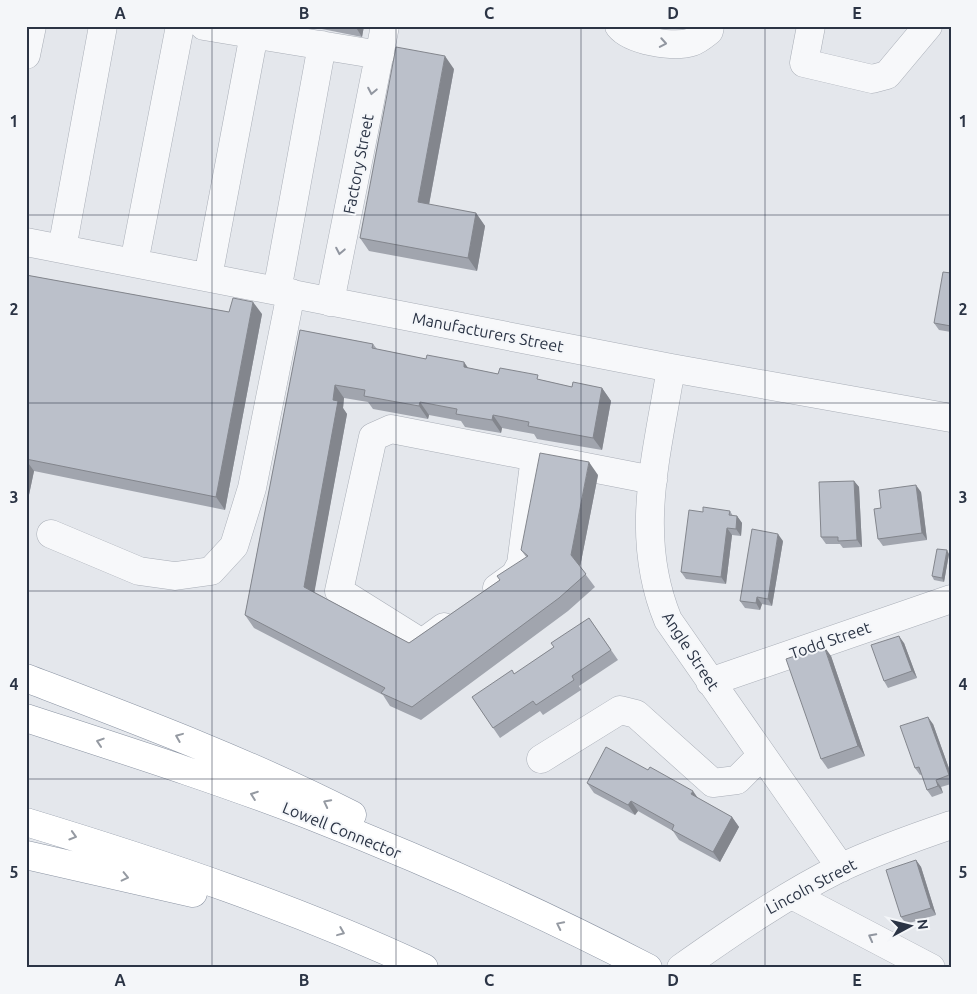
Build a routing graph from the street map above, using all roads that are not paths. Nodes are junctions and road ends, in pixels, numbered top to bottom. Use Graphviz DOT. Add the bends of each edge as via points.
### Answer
graph roads {
  1 [pos="32,26"];
  2 [pos="103,26"];
  3 [pos="180,26"];
  4 [pos="204,26"];
  5 [pos="385,26"];
  6 [pos="619,26"];
  7 [pos="710,26"];
  8 [pos="811,26"];
  9 [pos="928,26"];
  10 [pos="254,34"];
  11 [pos="322,46"];
  12 [pos="26,55"];
  13 [pos="380,55"];
  14 [pos="26,242"];
  15 [pos="62,249"];
  16 [pos="134,263"];
  17 [pos="208,277"];
  18 [pos="284,292"];
  19 [pos="330,302"];
  20 [pos="671,368"];
  21 [pos="951,418"];
  22 [pos="535,457"];
  23 [pos="653,480"];
  24 [pos="51,534"];
  25 [pos="951,599"];
  26 [pos="26,678"];
  27 [pos="710,682"];
  28 [pos="26,718"];
  29 [pos="762,755"];
  30 [pos="541,759"];
  31 [pos="26,822"];
  32 [pos="951,825"];
  33 [pos="26,855"];
  34 [pos="841,868"];
  35 [pos="460,879"];
  36 [pos="792,895"];
  37 [pos="313,921"];
  38 [pos="424,968"];
  39 [pos="648,968"];
  40 [pos="681,968"];
  41 [pos="931,968"];
  1 -- 12 [label="street"];
  2 -- 15 [label="street"];
  3 -- 16 [label="street"];
  4 -- 10 [label="street"];
  5 -- 13 [label="street, Factory Street"];
  6 -- 7 [label="street, one-way" via="623,32 642,39 675,45 694,42 709,31"];
  8 -- 9 [label="street" via="804,63 872,79 887,75"];
  10 -- 11 [label="street"];
  10 -- 17 [label="street"];
  11 -- 13 [label="street"];
  11 -- 18 [label="street"];
  13 -- 19 [label="street, Factory Street, one-way"];
  14 -- 15 [label="street, Manufacturers Street"];
  15 -- 16 [label="street, Manufacturers Street"];
  16 -- 17 [label="street, Manufacturers Street"];
  17 -- 18 [label="street, Manufacturers Street"];
  18 -- 19 [label="street, Manufacturers Street"];
  18 -- 24 [label="street" via="252,488 234,546 211,571 175,576 139,571"];
  19 -- 20 [label="street, Manufacturers Street"];
  20 -- 21 [label="street, Manufacturers Street"];
  20 -- 23 [label="street, Angle Street"];
  22 -- 22 [label="street" via="391,429 373,437 338,591 422,643 515,575 521,564"];
  22 -- 23 [label="street"];
  23 -- 27 [label="street, Angle Street" via="649,509 653,577 668,620"];
  25 -- 27 [label="street, Todd Street"];
  35 -- 26 [label="highway, one-way" via="372,825 294,786 180,737"];
  27 -- 29 [label="street, Angle Street"];
  35 -- 28 [label="highway, Lowell Connector, one-way" via="226,784"];
  29 -- 30 [label="street" via="737,780 714,783 636,714 620,710"];
  29 -- 34 [label="street, Angle Street"];
  31 -- 37 [label="highway, one-way" via="173,870"];
  32 -- 34 [label="street, Lincoln Street"];
  33 -- 37 [label="highway, one-way"];
  34 -- 36 [label="street, Lincoln Street"];
  39 -- 35 [label="highway, Lowell Connector, one-way"];
  36 -- 40 [label="street, Lincoln Street" via="746,922"];
  41 -- 36 [label="street, one-way"];
  37 -- 38 [label="highway, one-way"];
}
